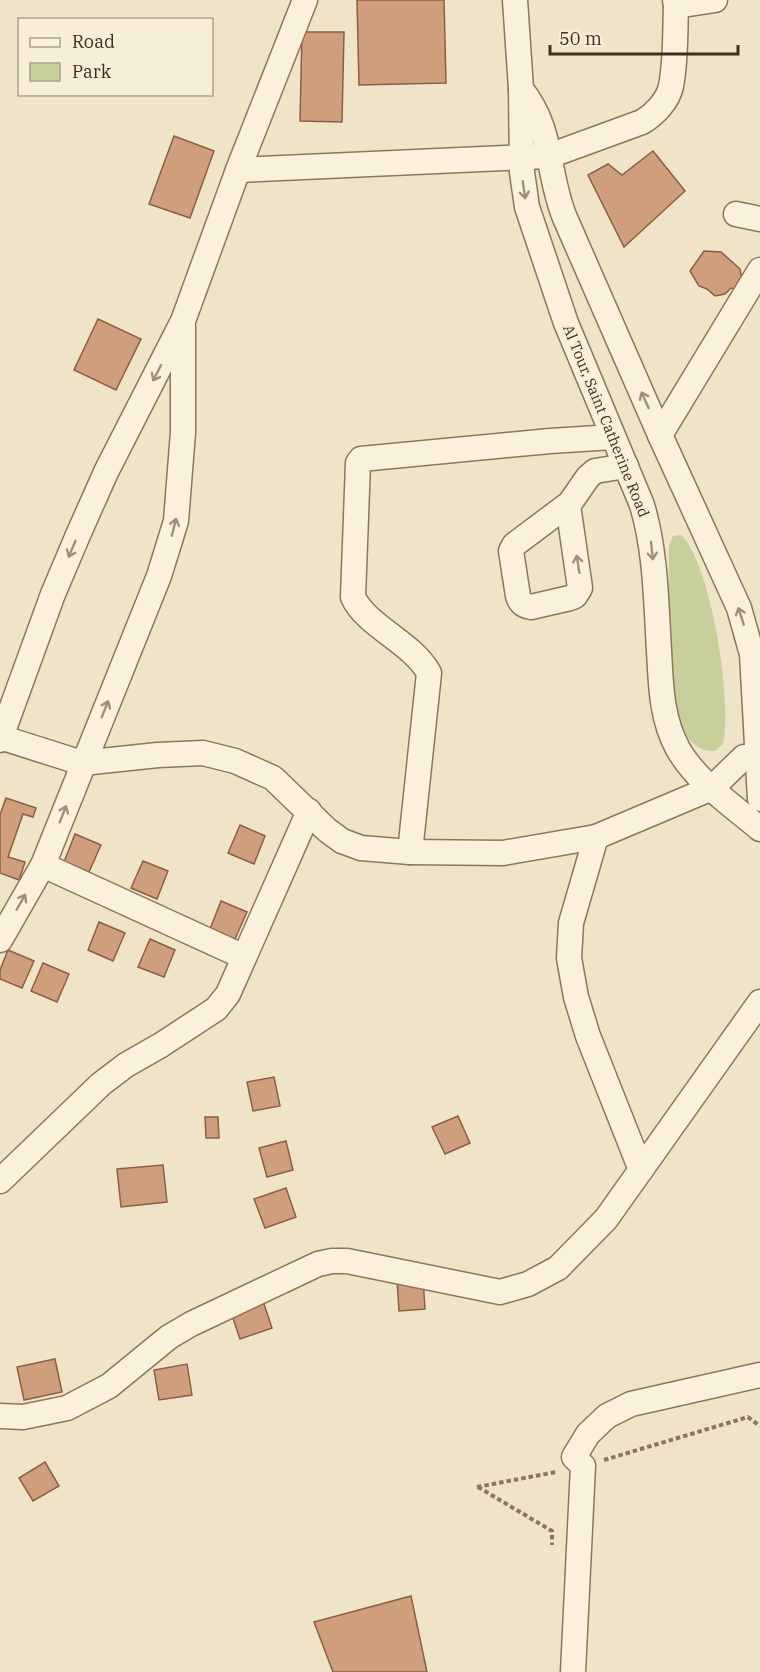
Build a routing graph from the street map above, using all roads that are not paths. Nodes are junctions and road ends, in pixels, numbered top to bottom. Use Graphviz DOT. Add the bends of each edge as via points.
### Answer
graph roads {
  1 [pos="305,0"];
  2 [pos="515,0"];
  3 [pos="715,0"];
  4 [pos="675,3"];
  5 [pos="521,89"];
  6 [pos="549,156"];
  7 [pos="522,157"];
  8 [pos="238,170"];
  9 [pos="736,214"];
  10 [pos="760,219"];
  11 [pos="760,270"];
  12 [pos="183,321"];
  13 [pos="660,435"];
  14 [pos="613,437"];
  15 [pos="626,466"];
  16 [pos="568,505"];
  17 [pos="756,658"];
  18 [pos="757,688"];
  19 [pos="0,738"];
  20 [pos="754,748"];
  21 [pos="82,763"];
  22 [pos="689,765"];
  23 [pos="712,788"];
  24 [pos="760,799"];
  25 [pos="309,811"];
  26 [pos="760,829"];
  27 [pos="596,837"];
  28 [pos="410,852"];
  29 [pos="43,865"];
  30 [pos="0,940"];
  31 [pos="244,957"];
  32 [pos="760,1002"];
  33 [pos="641,1170"];
  34 [pos="0,1181"];
  35 [pos="760,1375"];
  36 [pos="0,1416"];
  37 [pos="573,1672"];
  1 -- 8 [label="street"];
  2 -- 5 [label="street, Al Tour, Saint Catherine Road"];
  3 -- 4 [label="street"];
  4 -- 6 [label="street" via="670,88 658,109 642,122"];
  5 -- 6 [label="street" via="543,125"];
  5 -- 7 [label="street, Al Tour, Saint Catherine Road"];
  6 -- 7 [label="street"];
  13 -- 6 [label="street, one-way" via="561,209"];
  7 -- 8 [label="street"];
  7 -- 14 [label="street, Al Tour, Saint Catherine Road, one-way" via="532,224 566,323"];
  8 -- 12 [label="street"];
  9 -- 10 [label="street"];
  11 -- 13 [label="street"];
  12 -- 19 [label="street, one-way" via="78,535"];
  21 -- 12 [label="street, one-way" via="159,576 176,521 183,432"];
  17 -- 13 [label="street, one-way" via="739,608"];
  14 -- 15 [label="street, Al Tour, Saint Catherine Road"];
  14 -- 28 [label="street" via="361,459 358,463 353,597 356,604 423,662 429,674"];
  15 -- 16 [label="street" via="595,471"];
  15 -- 22 [label="street, Al Tour, Saint Catherine Road, one-way" via="642,505 651,542 664,714"];
  17 -- 18 [label="street"];
  18 -- 20 [label="street"];
  19 -- 21 [label="street"];
  20 -- 22 [label="street" via="727,765"];
  20 -- 23 [label="street"];
  20 -- 24 [label="street"];
  21 -- 25 [label="street" via="203,753 235,761 273,778"];
  29 -- 21 [label="street, one-way"];
  22 -- 23 [label="street, Al Tour, Saint Catherine Road"];
  23 -- 26 [label="street, Al Tour, Saint Catherine Road"];
  23 -- 27 [label="street"];
  25 -- 28 [label="street" via="342,841 361,848"];
  25 -- 31 [label="street"];
  27 -- 28 [label="street" via="502,854"];
  27 -- 33 [label="street" via="571,923 569,958 588,1036"];
  30 -- 29 [label="street, one-way"];
  29 -- 31 [label="street"];
  31 -- 34 [label="street" via="228,994 216,1009 101,1084"];
  32 -- 33 [label="street"];
  33 -- 36 [label="street" via="606,1219 566,1260 528,1284 500,1292 347,1261 318,1264 191,1324 109,1386 67,1408 23,1417"];
  35 -- 37 [label="street" via="631,1404 607,1416 588,1434 574,1457 583,1466"];
}
